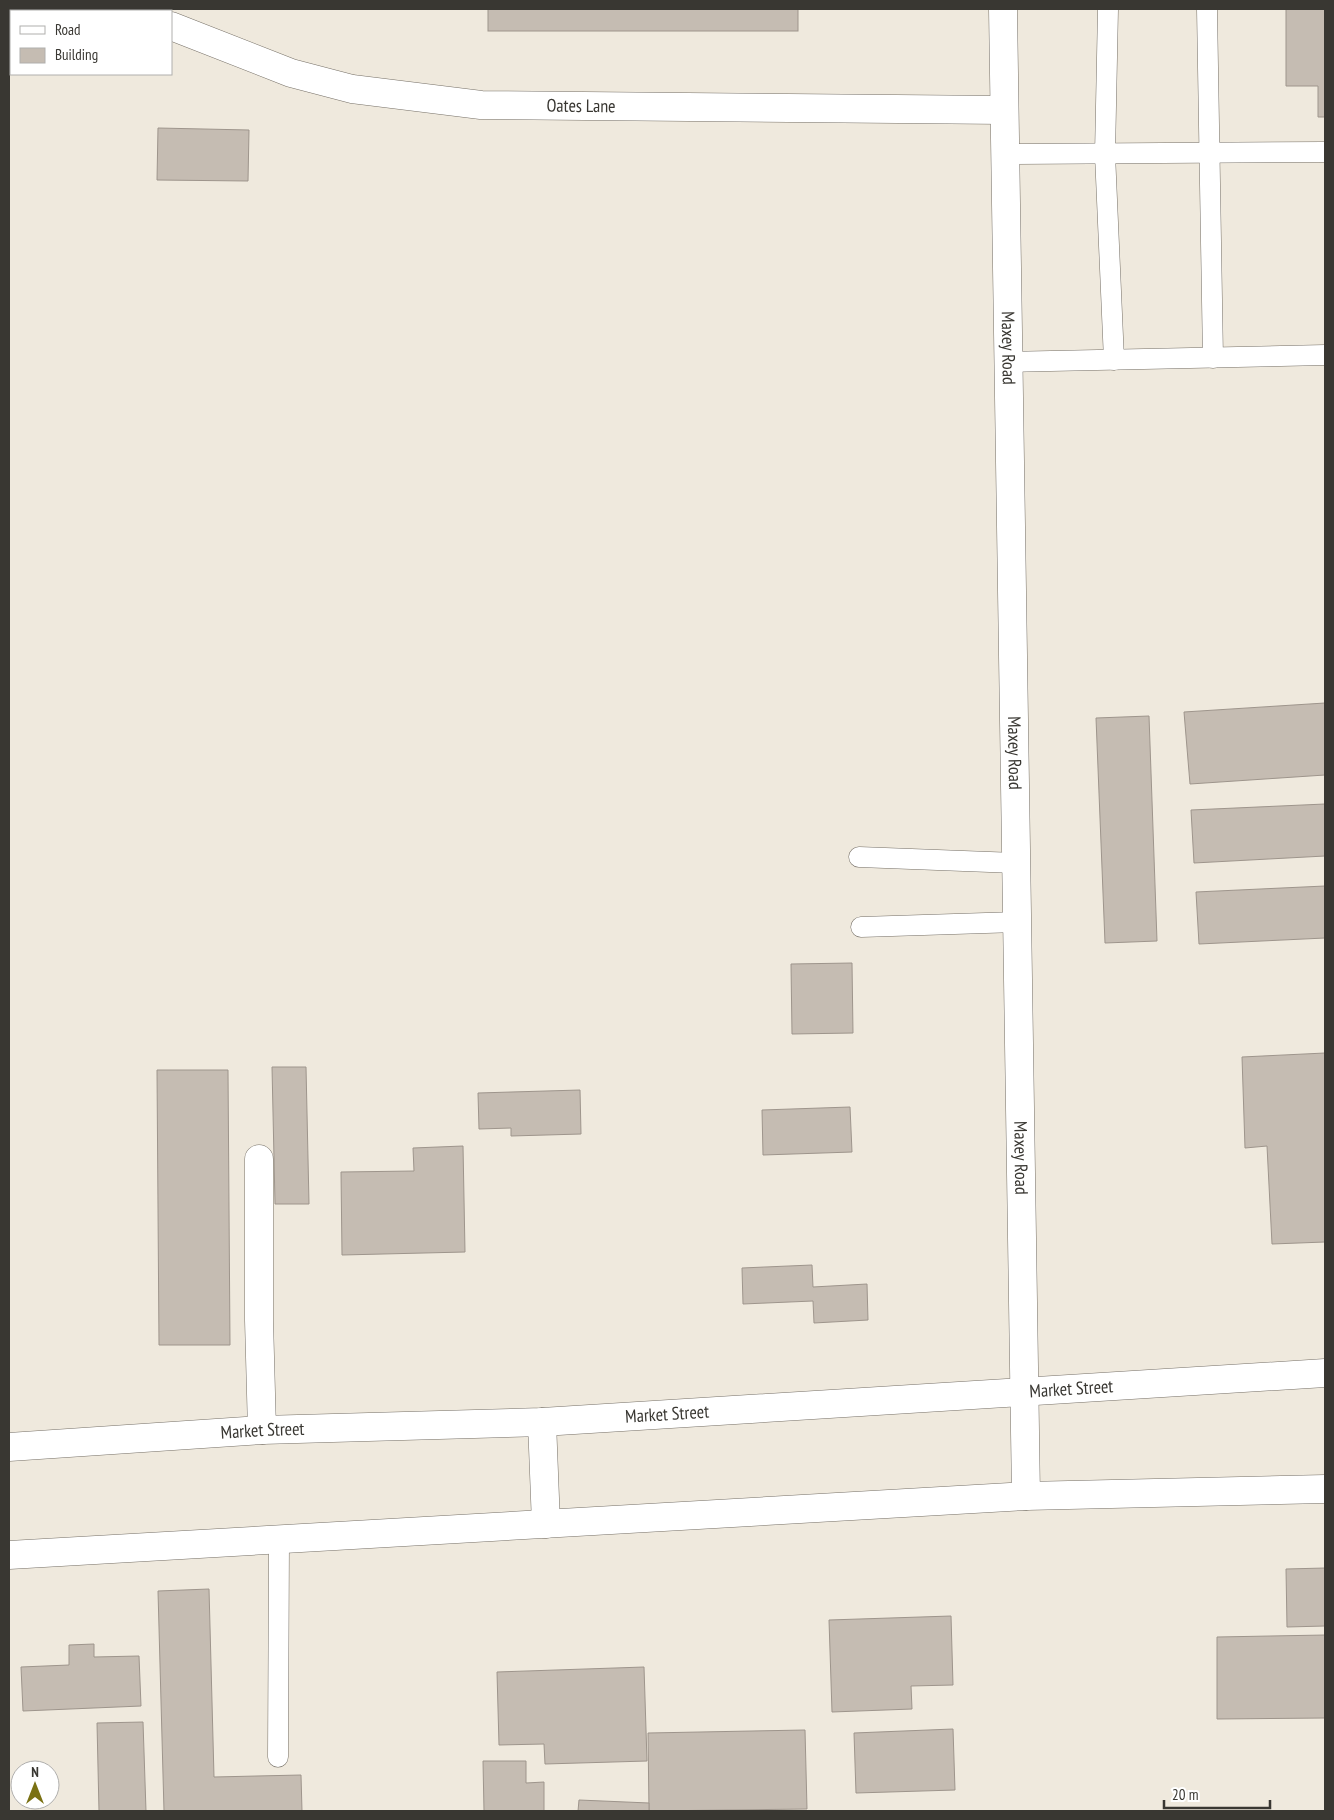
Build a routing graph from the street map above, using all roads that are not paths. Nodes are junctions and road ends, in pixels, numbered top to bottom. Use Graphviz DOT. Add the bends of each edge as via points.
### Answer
graph roads {
  1 [pos="1003,9"];
  2 [pos="1108,9"];
  3 [pos="1207,9"];
  4 [pos="172,26"];
  5 [pos="1004,110"];
  6 [pos="1325,152"];
  7 [pos="1210,153"];
  8 [pos="1005,154"];
  9 [pos="1105,154"];
  10 [pos="1325,355"];
  11 [pos="1213,358"];
  12 [pos="1114,360"];
  13 [pos="1008,362"];
  14 [pos="859,857"];
  15 [pos="1016,863"];
  16 [pos="1017,922"];
  17 [pos="861,927"];
  18 [pos="259,1159"];
  19 [pos="1325,1373"];
  20 [pos="1025,1391"];
  21 [pos="542,1422"];
  22 [pos="262,1430"];
  23 [pos="9,1447"];
  24 [pos="1325,1489"];
  25 [pos="1026,1496"];
  26 [pos="546,1524"];
  27 [pos="279,1539"];
  28 [pos="9,1555"];
  29 [pos="278,1757"];
  1 -- 5 [label="main road, Maxey Road"];
  2 -- 9 [label="lane"];
  3 -- 7 [label="lane"];
  4 -- 5 [label="main road, Oates Lane" via="291,73 352,89 481,105"];
  5 -- 8 [label="main road, Maxey Road"];
  6 -- 7 [label="lane"];
  7 -- 9 [label="lane"];
  7 -- 11 [label="lane"];
  8 -- 9 [label="lane"];
  8 -- 13 [label="main road, Maxey Road"];
  9 -- 12 [label="lane"];
  10 -- 11 [label="lane"];
  11 -- 12 [label="lane"];
  12 -- 13 [label="lane"];
  13 -- 15 [label="main road, Maxey Road"];
  14 -- 15 [label="lane"];
  15 -- 16 [label="main road, Maxey Road"];
  16 -- 17 [label="lane"];
  16 -- 20 [label="main road, Maxey Road"];
  18 -- 22 [label="main road"];
  19 -- 20 [label="main road, Market Street"];
  20 -- 21 [label="main road, Market Street"];
  20 -- 25 [label="main road, Maxey Road"];
  21 -- 22 [label="main road, Market Street"];
  21 -- 26 [label="main road"];
  22 -- 23 [label="main road, Market Street"];
  24 -- 25 [label="main road"];
  25 -- 26 [label="main road"];
  26 -- 27 [label="main road"];
  27 -- 28 [label="main road"];
  27 -- 29 [label="lane"];
}
